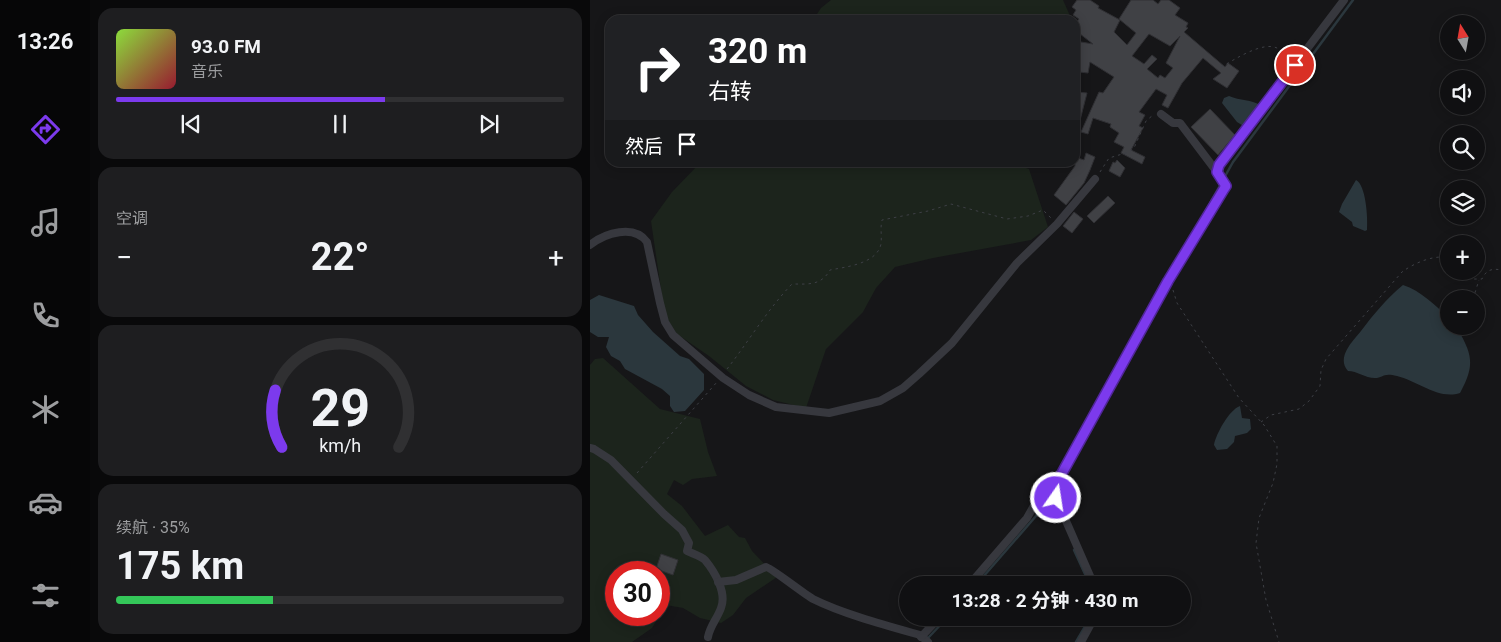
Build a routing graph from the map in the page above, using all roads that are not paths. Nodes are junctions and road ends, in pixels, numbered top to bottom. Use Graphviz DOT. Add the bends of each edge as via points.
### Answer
graph roads {
  1 [pos="1344,0"];
  2 [pos="1161,114"];
  3 [pos="1221,178"];
  4 [pos="1095,179"];
  5 [pos="590,245"];
  6 [pos="590,448"];
  7 [pos="1054,483"];
  8 [pos="978,576"];
  9 [pos="1090,576"];
  10 [pos="718,582"];
  11 [pos="933,626"];
  12 [pos="1090,626"];
  13 [pos="708,637"];
  14 [pos="924,639"];
  15 [pos="1081,642"];
  1 -- 3 [label="street" via="1219,165"];
  2 -- 3 [label="street" via="1173,123 1180,123"];
  3 -- 7 [label="street" via="1224,189 1171,275"];
  4 -- 5 [label="street" via="1017,263 952,343 903,388 880,400 829,414 776,407 749,395 721,377 673,335 665,322 647,242 642,235 631,232 607,234"];
  6 -- 10 [label="street" via="611,460 682,530 689,543 687,551 704,559"];
  7 -- 8 [label="street"];
  7 -- 9 [label="street" via="1056,498"];
  10 -- 13 [label="street" via="722,590 722,605"];
  10 -- 14 [label="street" via="736,580 770,567 813,599"];
  11 -- 14 [label="street"];
  12 -- 15 [label="street"];
}
